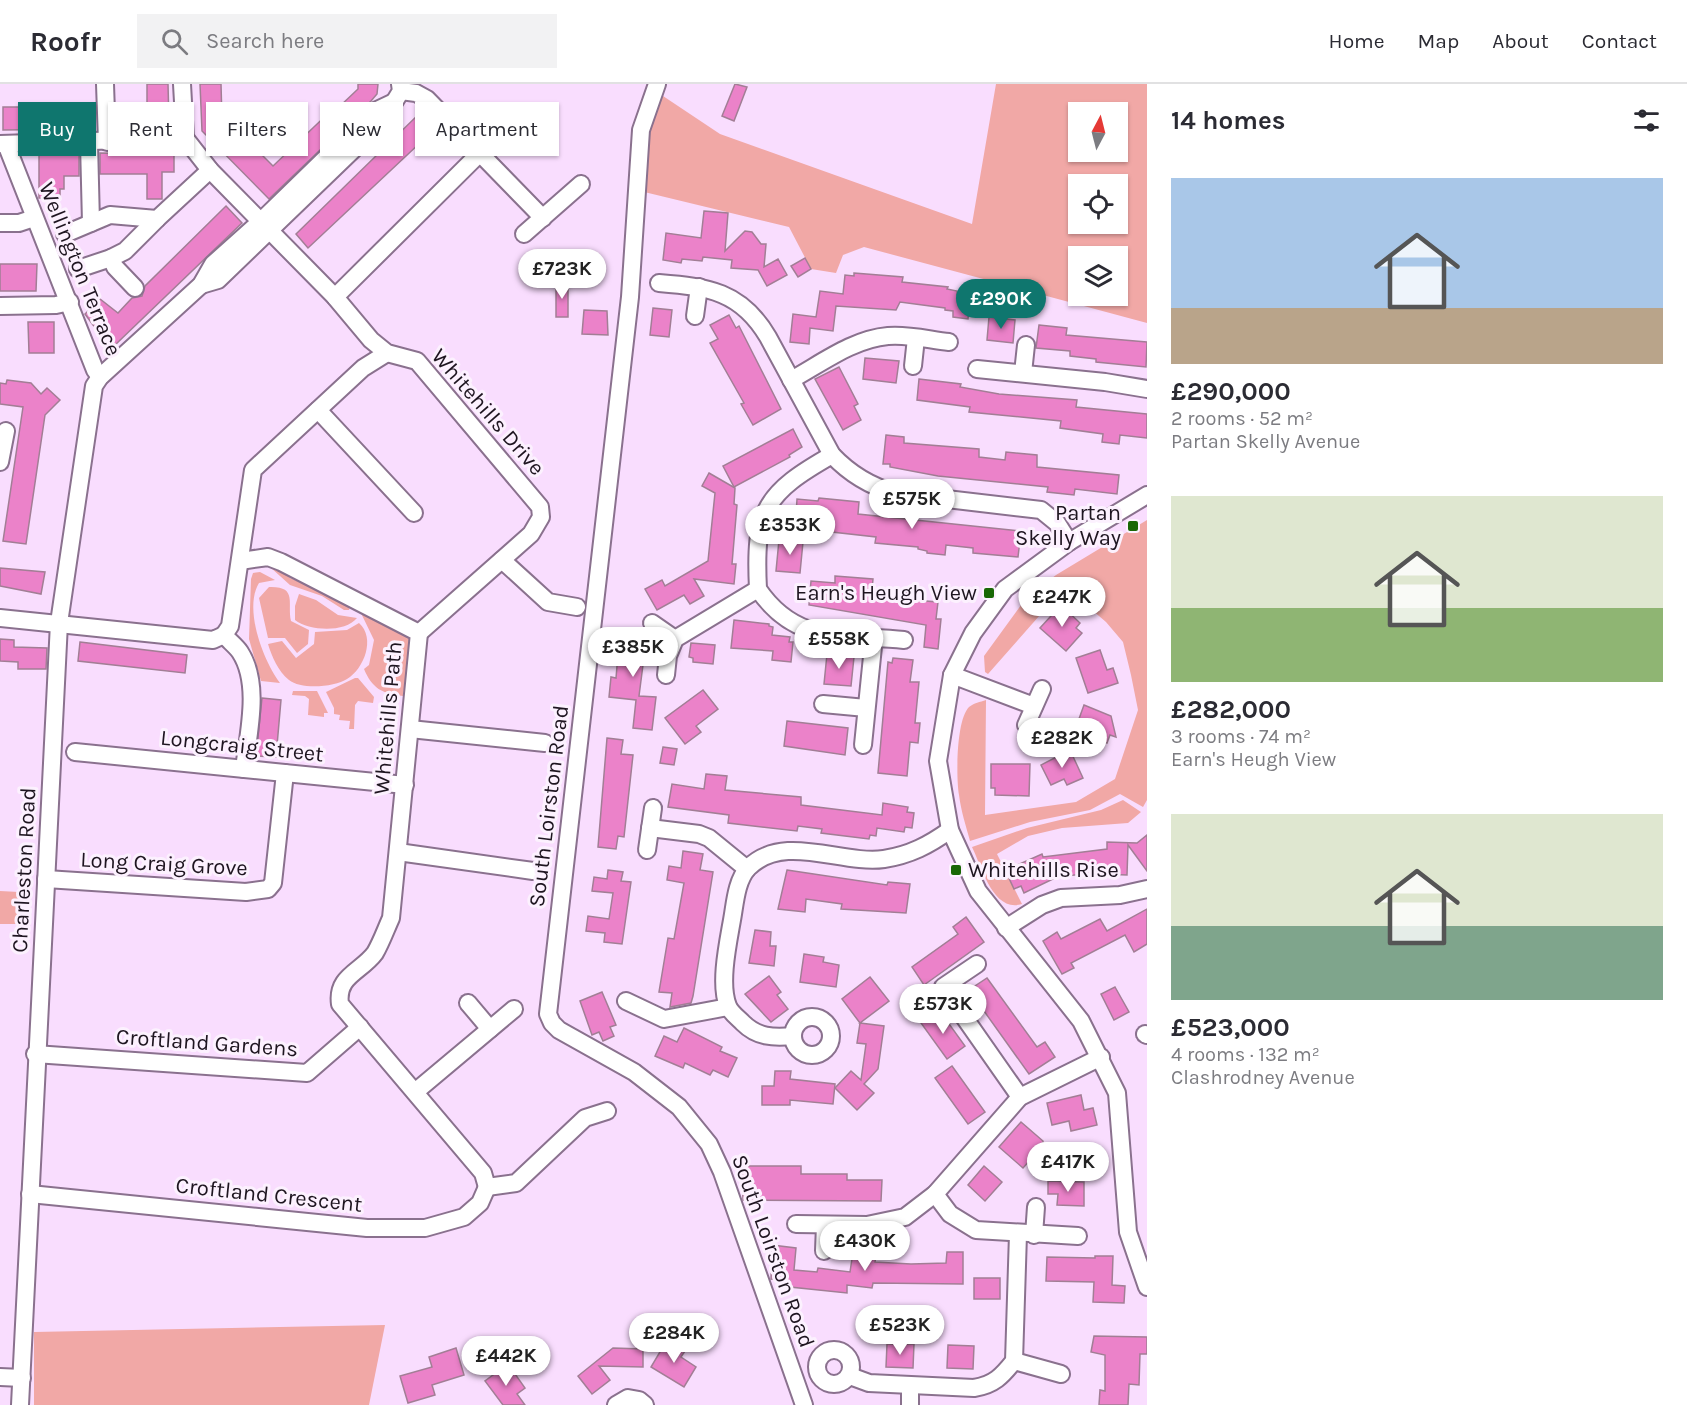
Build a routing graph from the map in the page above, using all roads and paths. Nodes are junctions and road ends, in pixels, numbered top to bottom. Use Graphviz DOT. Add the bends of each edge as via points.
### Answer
graph roads {
  1 [pos="105,84"];
  2 [pos="182,84"];
  3 [pos="657,84"];
  4 [pos="398,93"];
  5 [pos="183,102"];
  6 [pos="430,102"];
  7 [pos="107,142"];
  8 [pos="96,143"];
  9 [pos="3,144"];
  10 [pos="18,144"];
  11 [pos="194,150"];
  12 [pos="89,156"];
  13 [pos="477,156"];
  14 [pos="481,156"];
  15 [pos="210,170"];
  16 [pos="581,184"];
  17 [pos="34,218"];
  18 [pos="543,218"];
  19 [pos="157,219"];
  20 [pos="91,223"];
  21 [pos="0,224"];
  22 [pos="265,227"];
  23 [pos="65,234"];
  24 [pos="524,234"];
  25 [pos="111,258"];
  26 [pos="78,269"];
  27 [pos="658,283"];
  28 [pos="699,287"];
  29 [pos="135,288"];
  30 [pos="335,297"];
  31 [pos="70,302"];
  32 [pos="0,306"];
  33 [pos="694,316"];
  34 [pos="916,338"];
  35 [pos="949,342"];
  36 [pos="1026,345"];
  37 [pos="387,354"];
  38 [pos="913,366"];
  39 [pos="977,369"];
  40 [pos="1023,373"];
  41 [pos="100,377"];
  42 [pos="791,380"];
  43 [pos="1147,389"];
  44 [pos="318,410"];
  45 [pos="6,431"];
  46 [pos="831,455"];
  47 [pos="0,461"];
  48 [pos="1147,495"];
  49 [pos="414,513"];
  50 [pos="1069,542"];
  51 [pos="502,560"];
  52 [pos="240,561"];
  53 [pos="758,589"];
  54 [pos="577,607"];
  55 [pos="0,618"];
  56 [pos="59,623"];
  57 [pos="652,623"];
  58 [pos="419,633"];
  59 [pos="224,635"];
  60 [pos="874,637"];
  61 [pos="675,639"];
  62 [pos="904,640"];
  63 [pos="666,675"];
  64 [pos="952,675"];
  65 [pos="1041,689"];
  66 [pos="823,704"];
  67 [pos="1034,706"];
  68 [pos="866,708"];
  69 [pos="1026,725"];
  70 [pos="410,729"];
  71 [pos="545,743"];
  72 [pos="863,745"];
  73 [pos="75,752"];
  74 [pos="244,769"];
  75 [pos="285,773"];
  76 [pos="405,785"];
  77 [pos="653,808"];
  78 [pos="650,828"];
  79 [pos="950,830"];
  80 [pos="647,850"];
  81 [pos="398,852"];
  82 [pos="747,869"];
  83 [pos="533,871"];
  84 [pos="46,879"];
  85 [pos="1147,889"];
  86 [pos="1006,928"];
  87 [pos="977,964"];
  88 [pos="626,1001"];
  89 [pos="468,1003"];
  90 [pos="728,1007"];
  91 [pos="513,1010"];
  92 [pos="360,1027"];
  93 [pos="490,1029"];
  94 [pos="793,1036"];
  95 [pos="35,1054"];
  96 [pos="1101,1057"];
  97 [pos="415,1092"];
  98 [pos="1020,1097"];
  99 [pos="607,1111"];
  100 [pos="487,1187"];
  101 [pos="30,1194"];
  102 [pos="935,1194"];
  103 [pos="1036,1207"];
  104 [pos="796,1224"];
  105 [pos="825,1225"];
  106 [pos="1026,1235"];
  107 [pos="1078,1236"];
  108 [pos="1140,1247"];
  109 [pos="825,1251"];
  110 [pos="1147,1287"];
  111 [pos="1014,1361"];
  112 [pos="1061,1374"];
  113 [pos="850,1376"];
  114 [pos="0,1377"];
  115 [pos="22,1378"];
  116 [pos="910,1387"];
  117 [pos="20,1405"];
  118 [pos="616,1405"];
  119 [pos="645,1405"];
  120 [pos="804,1405"];
  121 [pos="910,1405"];
  1 -- 7 [label="street"];
  2 -- 5 [label="street"];
  3 -- 120 [label="street, South Loirston Road" via="641,130 630,297 548,1014 559,1030 658,1090 694,1123 709,1144"];
  4 -- 6 [label="street" via="416,93"];
  4 -- 22 [label="street" via="373,112"];
  7 -- 8 [label="street, Wellington Terrace"];
  9 -- 10 [label="street, Wellington Terrace"];
  9 -- 17 [label="street, Wellington Terrace"];
  11 -- 15 [label="street"];
  12 -- 20 [label="street"];
  13 -- 30 [label="street"];
  14 -- 18 [label="street"];
  15 -- 19 [label="street"];
  15 -- 22 [label="street"];
  16 -- 18 [label="street"];
  17 -- 21 [label="street"];
  17 -- 31 [label="street, Wellington Terrace"];
  18 -- 24 [label="street"];
  19 -- 20 [label="street" via="110,215"];
  19 -- 25 [label="street" via="125,251"];
  20 -- 23 [label="street"];
  22 -- 30 [label="street"];
  22 -- 41 [label="street" via="213,264 201,285"];
  25 -- 26 [label="street"];
  25 -- 29 [label="street"];
  27 -- 28 [label="street"];
  28 -- 33 [label="street"];
  28 -- 42 [label="street" via="723,294 759,321"];
  30 -- 37 [label="street"];
  31 -- 32 [label="street"];
  31 -- 41 [label="street, Wellington Terrace"];
  34 -- 35 [label="street"];
  34 -- 38 [label="street"];
  34 -- 42 [label="street" via="891,335 857,343"];
  36 -- 40 [label="street"];
  37 -- 44 [label="street" via="363,368"];
  37 -- 51 [label="street, Whitehills Drive" via="417,361 540,507 538,526"];
  39 -- 40 [label="street"];
  40 -- 43 [label="street"];
  41 -- 56 [label="street, Charleston Road" via="94,386"];
  42 -- 46 [label="street"];
  44 -- 49 [label="street"];
  44 -- 52 [label="street" via="253,470"];
  45 -- 47 [label="street"];
  46 -- 50 [label="street" via="846,470 876,488 895,493 1041,510 1057,523"];
  46 -- 53 [label="street" via="789,480 770,501 760,530"];
  48 -- 50 [label="street"];
  50 -- 64 [label="street" via="1005,589 973,633"];
  51 -- 54 [label="street" via="549,602"];
  51 -- 58 [label="street, Whitehills Drive"];
  52 -- 58 [label="street, Whitehills Path" via="268,557"];
  52 -- 59 [label="street" via="230,626"];
  53 -- 60 [label="street" via="780,616 796,626 812,632"];
  53 -- 61 [label="street"];
  55 -- 56 [label="street"];
  56 -- 59 [label="street" via="213,640"];
  56 -- 84 [label="street, Charleston Road"];
  57 -- 61 [label="street"];
  58 -- 70 [label="street, Whitehills Path"];
  59 -- 74 [label="street" via="241,653 249,675"];
  60 -- 62 [label="street"];
  60 -- 68 [label="street"];
  61 -- 63 [label="street"];
  64 -- 67 [label="street"];
  64 -- 79 [label="street" via="938,761"];
  65 -- 67 [label="street"];
  66 -- 68 [label="street"];
  67 -- 69 [label="street"];
  68 -- 72 [label="street"];
  70 -- 71 [label="street"];
  70 -- 76 [label="street, Whitehills Path"];
  73 -- 74 [label="street, Longcraig Street"];
  74 -- 75 [label="street, Longcraig Street"];
  75 -- 76 [label="street, Longcraig Street"];
  75 -- 84 [label="street, Long Craig Grove" via="273,883 268,889"];
  76 -- 81 [label="street, Whitehills Path"];
  77 -- 78 [label="street"];
  78 -- 80 [label="street"];
  78 -- 82 [label="street" via="709,838"];
  79 -- 82 [label="street" via="921,850 883,859 783,851"];
  79 -- 86 [label="street" via="978,891"];
  81 -- 83 [label="street"];
  81 -- 92 [label="street, Whitehills Path" via="391,918 374,954 342,983 339,994 340,1004"];
  82 -- 90 [label="street" via="738,887 726,953"];
  84 -- 95 [label="street, Charleston Road"];
  85 -- 86 [label="street" via="1120,895 1061,898"];
  86 -- 96 [label="street" via="1081,1022"];
  87 -- 98 [label="street" via="944,987"];
  88 -- 90 [label="street" via="664,1019"];
  89 -- 93 [label="street"];
  90 -- 94 [label="street" via="752,1033 775,1038"];
  91 -- 93 [label="street"];
  92 -- 95 [label="street, Croftland Gardens" via="307,1073"];
  92 -- 97 [label="street"];
  93 -- 97 [label="street"];
  95 -- 101 [label="street, Charleston Road"];
  96 -- 98 [label="street"];
  96 -- 108 [label="street" via="1117,1093 1128,1232"];
  97 -- 100 [label="street" via="483,1173"];
  98 -- 102 [label="street"];
  99 -- 100 [label="street" via="585,1118 516,1183"];
  100 -- 101 [label="street, Croftland Crescent" via="480,1203 464,1217 425,1228 367,1228"];
  101 -- 115 [label="street, Charleston Road"];
  102 -- 105 [label="street" via="905,1217 867,1225"];
  102 -- 106 [label="street" via="950,1214 976,1230"];
  103 -- 106 [label="street"];
  104 -- 105 [label="street"];
  105 -- 109 [label="street"];
  106 -- 107 [label="street"];
  106 -- 111 [label="street"];
  108 -- 110 [label="street"];
  111 -- 112 [label="street"];
  111 -- 116 [label="street" via="989,1386"];
  113 -- 116 [label="street" via="869,1383"];
  114 -- 115 [label="street"];
  115 -- 117 [label="street, Charleston Road"];
  116 -- 121 [label="street"];
  118 -- 119 [label="street" via="628,1398"];
}
